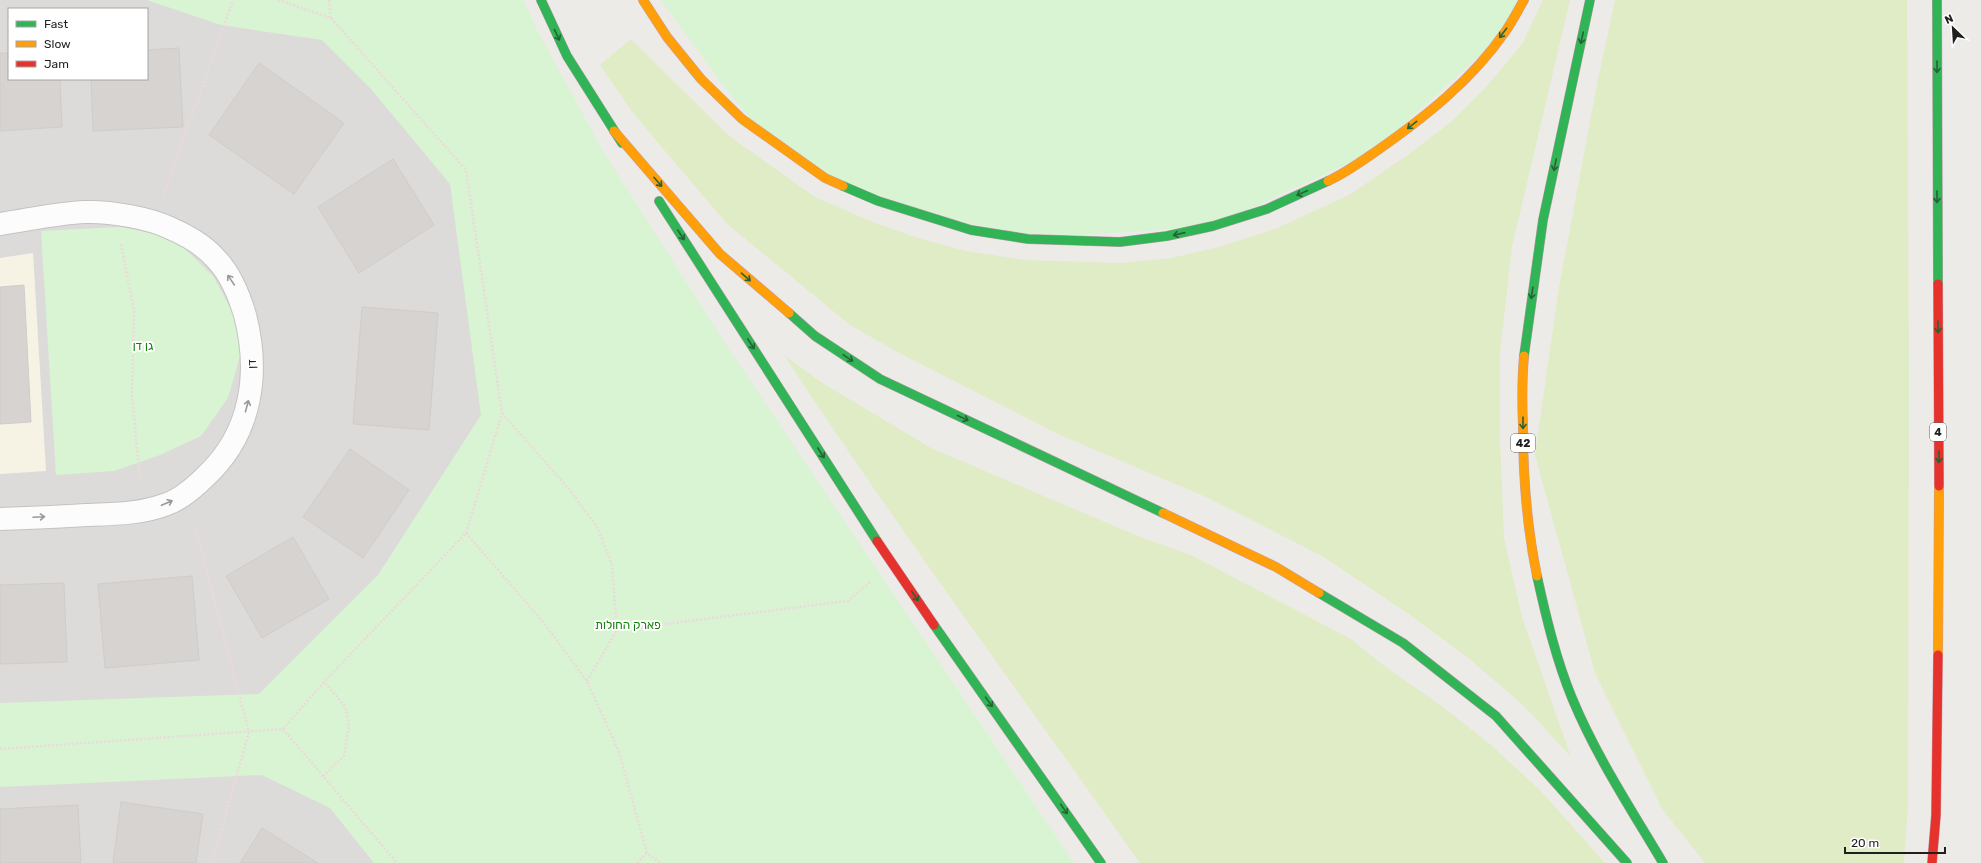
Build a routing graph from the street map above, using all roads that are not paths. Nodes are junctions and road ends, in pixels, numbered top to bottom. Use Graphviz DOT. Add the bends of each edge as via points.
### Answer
graph roads {
  1 [pos="541,0"];
  2 [pos="643,0"];
  3 [pos="1524,0"];
  4 [pos="1590,0"];
  5 [pos="1937,0"];
  6 [pos="614,131"];
  7 [pos="0,224"];
  8 [pos="0,520"];
  9 [pos="1102,863"];
  10 [pos="1627,863"];
  11 [pos="1663,863"];
  12 [pos="1932,863"];
  1 -- 6 [label="highway, one-way" via="565,53"];
  3 -- 2 [label="highway, one-way" via="1505,32 1438,105 1339,176 1268,209 1220,224 1167,236 1120,242 1028,239 971,230 885,203 825,178 742,119 706,84 667,37"];
  4 -- 11 [label="highway, 42, one-way" via="1543,220 1530,305 1522,377 1523,457 1529,537 1546,618 1572,698 1608,772"];
  5 -- 12 [label="highway, 4, one-way" via="1939,513 1936,815"];
  6 -- 9 [label="highway, one-way" via="892,564"];
  6 -- 10 [label="highway, one-way" via="720,254 815,336 880,379 1276,567 1403,643 1496,716"];
  8 -- 7 [label="street, דן, one-way" via="127,513 168,504 214,468 242,427 251,394 253,367 251,339 236,288 218,260 172,228 136,217 86,212"];
}
